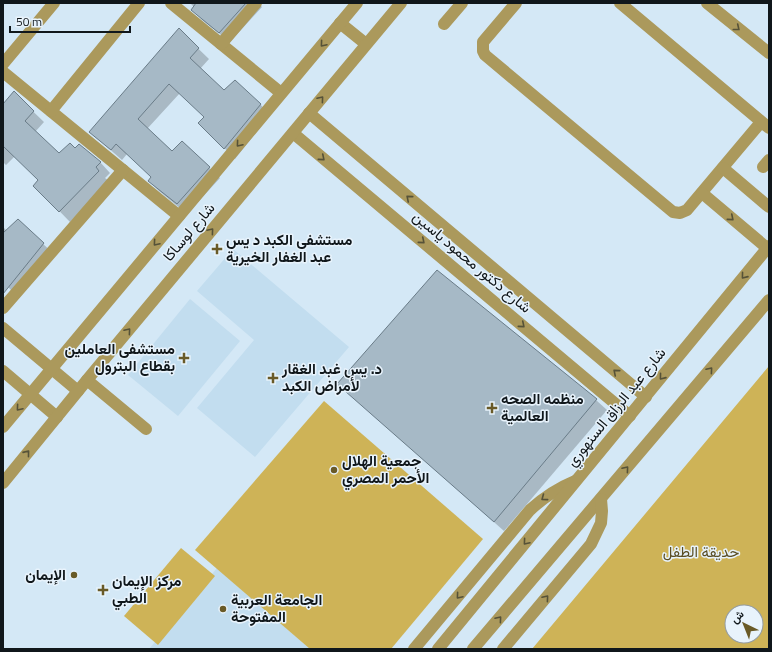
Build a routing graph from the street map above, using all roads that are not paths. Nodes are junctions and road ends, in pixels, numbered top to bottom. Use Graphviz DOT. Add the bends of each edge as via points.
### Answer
graph roads {
  1 [pos="54,3"];
  2 [pos="139,3"];
  3 [pos="171,3"];
  4 [pos="256,3"];
  5 [pos="356,3"];
  6 [pos="401,3"];
  7 [pos="462,3"];
  8 [pos="516,3"];
  9 [pos="620,3"];
  10 [pos="707,3"];
  11 [pos="340,23"];
  12 [pos="444,24"];
  13 [pos="221,44"];
  14 [pos="366,44"];
  15 [pos="769,53"];
  16 [pos="3,64"];
  17 [pos="3,72"];
  18 [pos="281,93"];
  19 [pos="51,111"];
  20 [pos="309,113"];
  21 [pos="765,125"];
  22 [pos="292,133"];
  23 [pos="723,168"];
  24 [pos="122,170"];
  25 [pos="702,193"];
  26 [pos="769,207"];
  27 [pos="179,216"];
  28 [pos="768,247"];
  29 [pos="769,300"];
  30 [pos="3,308"];
  31 [pos="3,328"];
  32 [pos="52,368"];
  33 [pos="3,371"];
  34 [pos="87,380"];
  35 [pos="78,391"];
  36 [pos="30,394"];
  37 [pos="646,397"];
  38 [pos="630,416"];
  39 [pos="57,417"];
  40 [pos="3,426"];
  41 [pos="146,430"];
  42 [pos="578,480"];
  43 [pos="3,483"];
  44 [pos="601,499"];
  45 [pos="414,649"];
  46 [pos="438,649"];
  47 [pos="473,649"];
  48 [pos="503,649"];
  1 -- 16 [label="street"];
  2 -- 19 [label="street"];
  3 -- 13 [label="street"];
  4 -- 13 [label="street"];
  5 -- 11 [label="street, شارع لوساكا"];
  6 -- 14 [label="street, شارع لوساكا"];
  7 -- 12 [label="street"];
  8 -- 25 [label="street" via="483,42 485,55 673,212 687,210"];
  9 -- 21 [label="street"];
  10 -- 15 [label="street, one-way"];
  11 -- 14 [label="street"];
  11 -- 18 [label="street, شارع لوساكا, one-way"];
  13 -- 18 [label="street"];
  20 -- 14 [label="street, شارع لوساكا, one-way"];
  17 -- 19 [label="street"];
  18 -- 27 [label="street, شارع لوساكا, one-way"];
  19 -- 24 [label="street"];
  20 -- 22 [label="street, شارع لوساكا"];
  37 -- 20 [label="street, شارع دكتور محمود ياسين, one-way"];
  21 -- 23 [label="street"];
  34 -- 22 [label="street, شارع لوساكا, one-way"];
  22 -- 38 [label="street, شارع دكتور محمود ياسين, one-way"];
  23 -- 25 [label="street"];
  23 -- 26 [label="street"];
  24 -- 27 [label="street"];
  24 -- 30 [label="street"];
  25 -- 28 [label="street, one-way"];
  27 -- 32 [label="street, شارع لوساكا, one-way"];
  28 -- 37 [label="street, شارع عبد الرزاق السنهوري, one-way"];
  44 -- 29 [label="street, one-way"];
  31 -- 32 [label="street"];
  32 -- 35 [label="street"];
  32 -- 36 [label="street, شارع لوساكا"];
  33 -- 36 [label="street"];
  34 -- 35 [label="street, شارع لوساكا"];
  34 -- 41 [label="street"];
  35 -- 39 [label="street, شارع لوساكا"];
  36 -- 39 [label="street"];
  36 -- 40 [label="street, شارع لوساكا, one-way"];
  37 -- 38 [label="street, شارع عبد الرزاق السنهوري"];
  38 -- 42 [label="street, شارع عبد الرزاق السنهوري"];
  43 -- 39 [label="street, شارع لوساكا, one-way"];
  42 -- 45 [label="street, شارع عبد الرزاق السنهوري, one-way" via="560,487 530,510"];
  42 -- 46 [label="street, one-way"];
  47 -- 44 [label="street, one-way"];
  48 -- 44 [label="street, one-way" via="591,544 601,523"];
}
